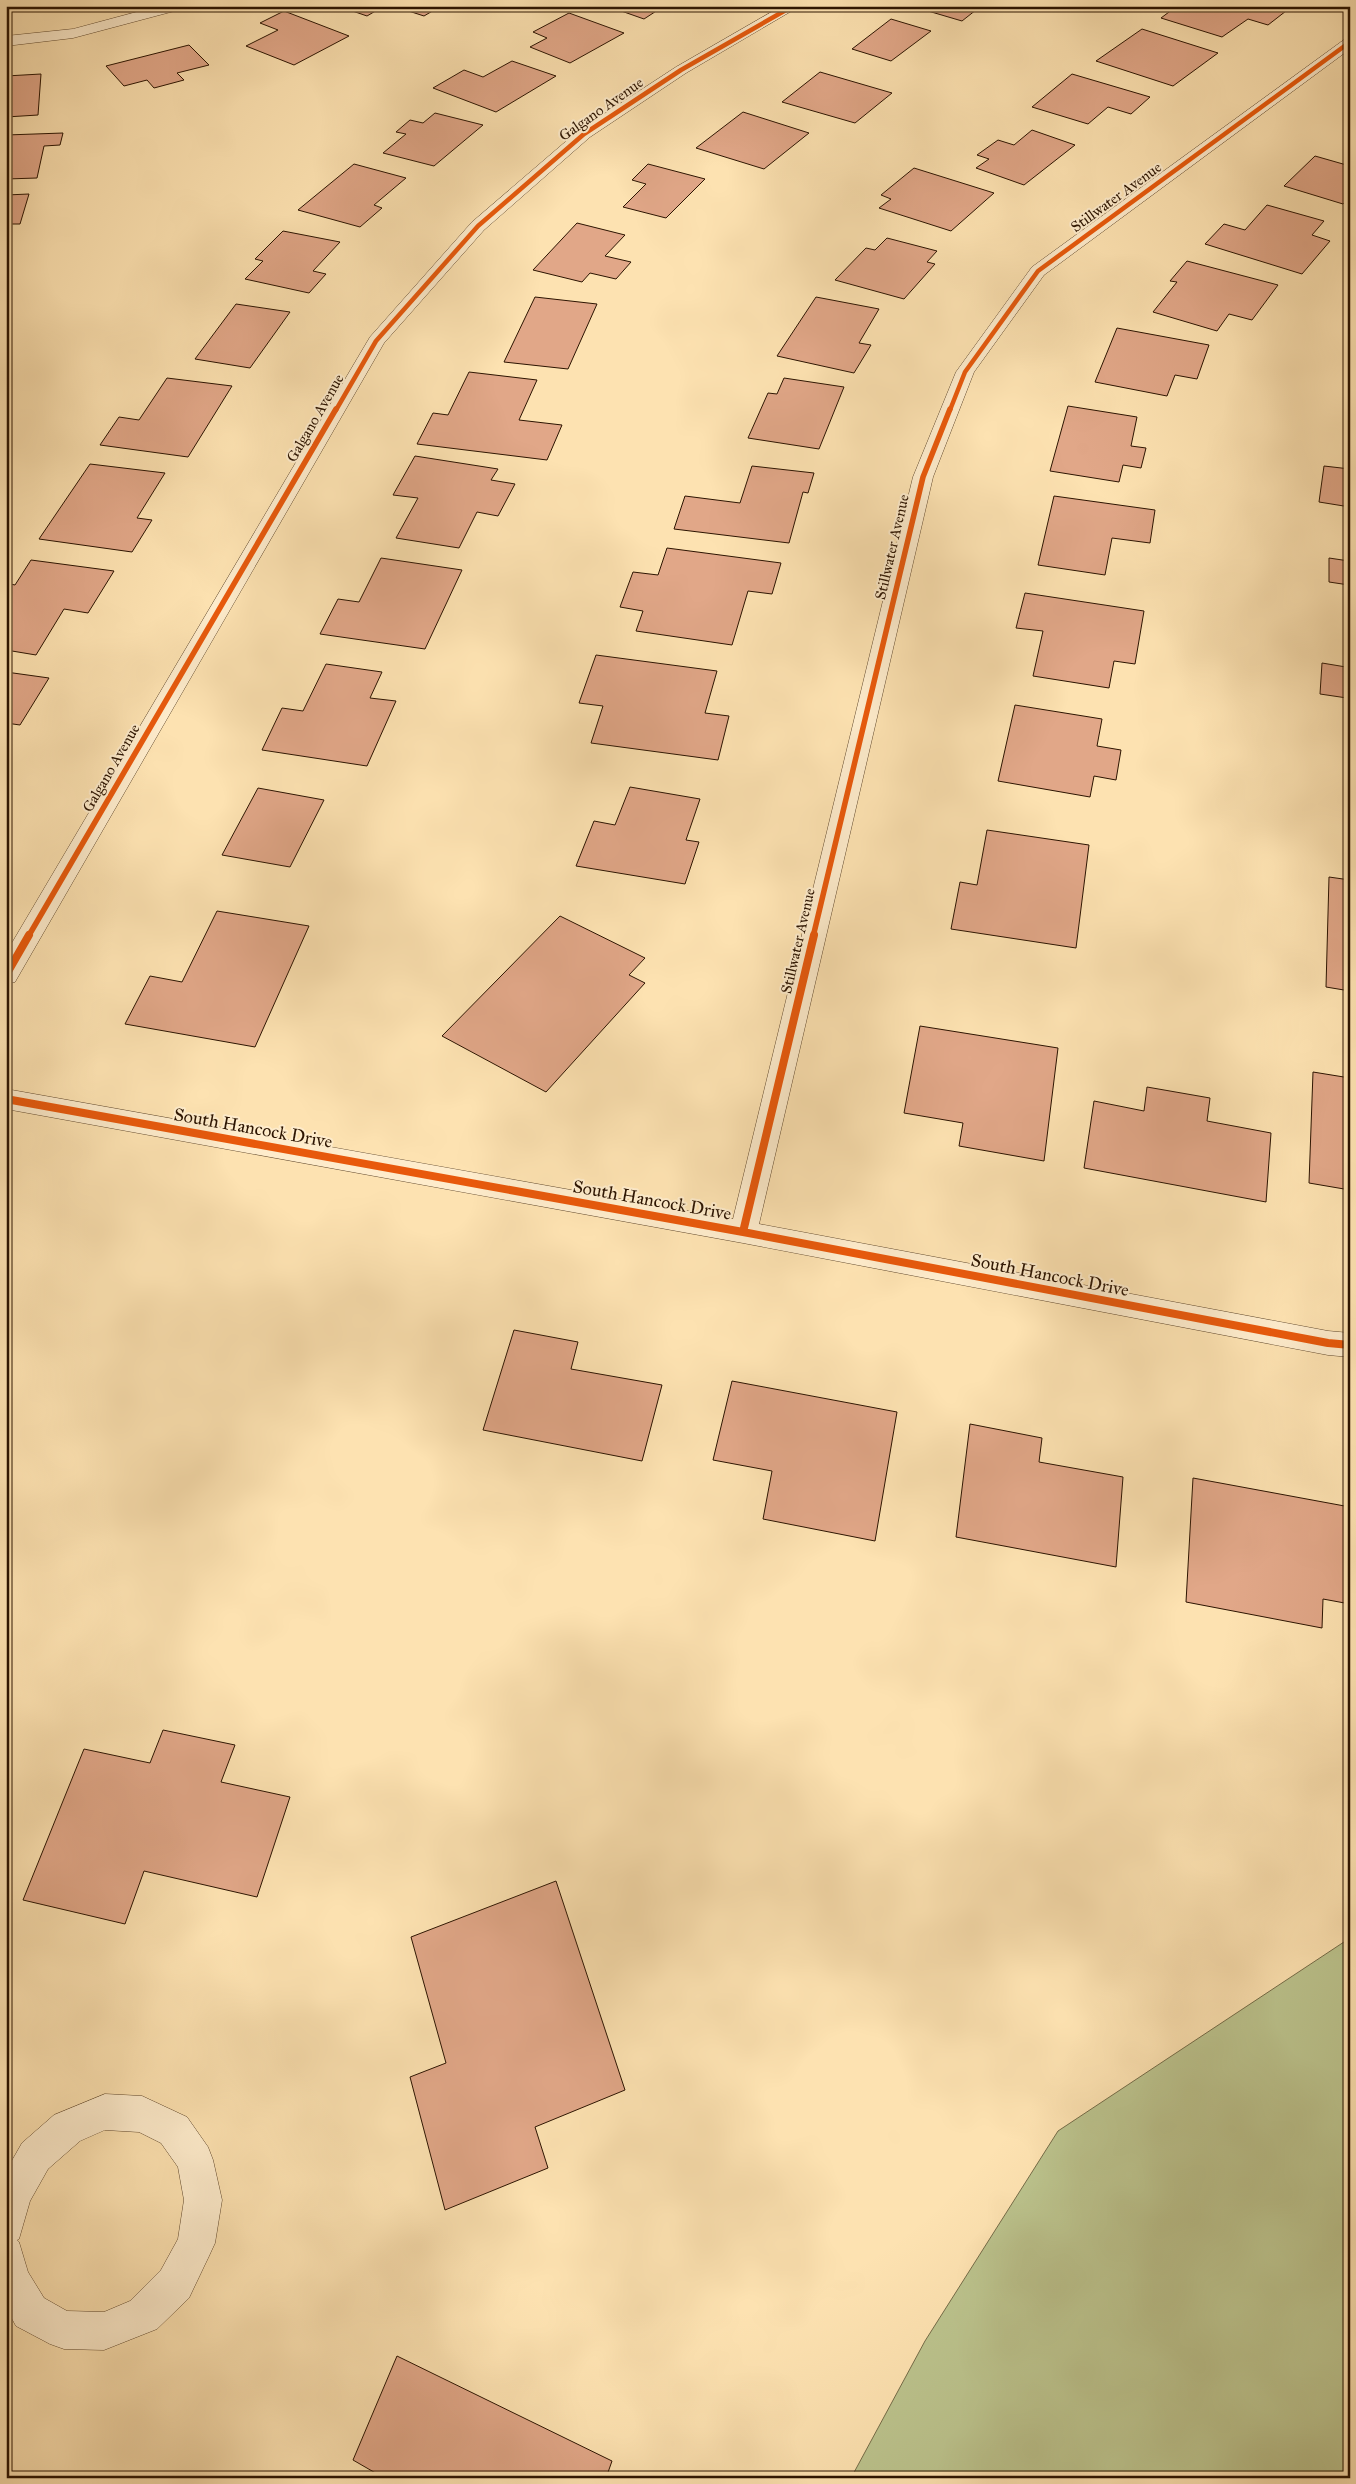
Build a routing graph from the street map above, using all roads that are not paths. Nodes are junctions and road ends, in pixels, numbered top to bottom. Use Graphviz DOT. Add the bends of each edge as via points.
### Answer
graph roads {
  1 [pos="177,6"];
  2 [pos="793,6"];
  3 [pos="6,41"];
  4 [pos="1350,42"];
  5 [pos="6,976"];
  6 [pos="6,1099"];
  7 [pos="743,1232"];
  8 [pos="1350,1344"];
  9 [pos="8,2204"];
  10 [pos="6,2255"];
  1 -- 3 [label="street" via="73,33"];
  2 -- 5 [label="street, Galgano Avenue" via="681,70 584,134 478,226 376,342"];
  4 -- 7 [label="street, Stillwater Avenue" via="1038,271 965,372 923,477"];
  6 -- 7 [label="street, South Hancock Drive"];
  7 -- 8 [label="street, South Hancock Drive" via="1308,1340"];
  9 -- 10 [label="street" via="35,2156 67,2128 105,2112 142,2114 174,2130 196,2160 203,2200 196,2243 175,2284 143,2315 104,2331 64,2330 30,2312 10,2278"];
}
